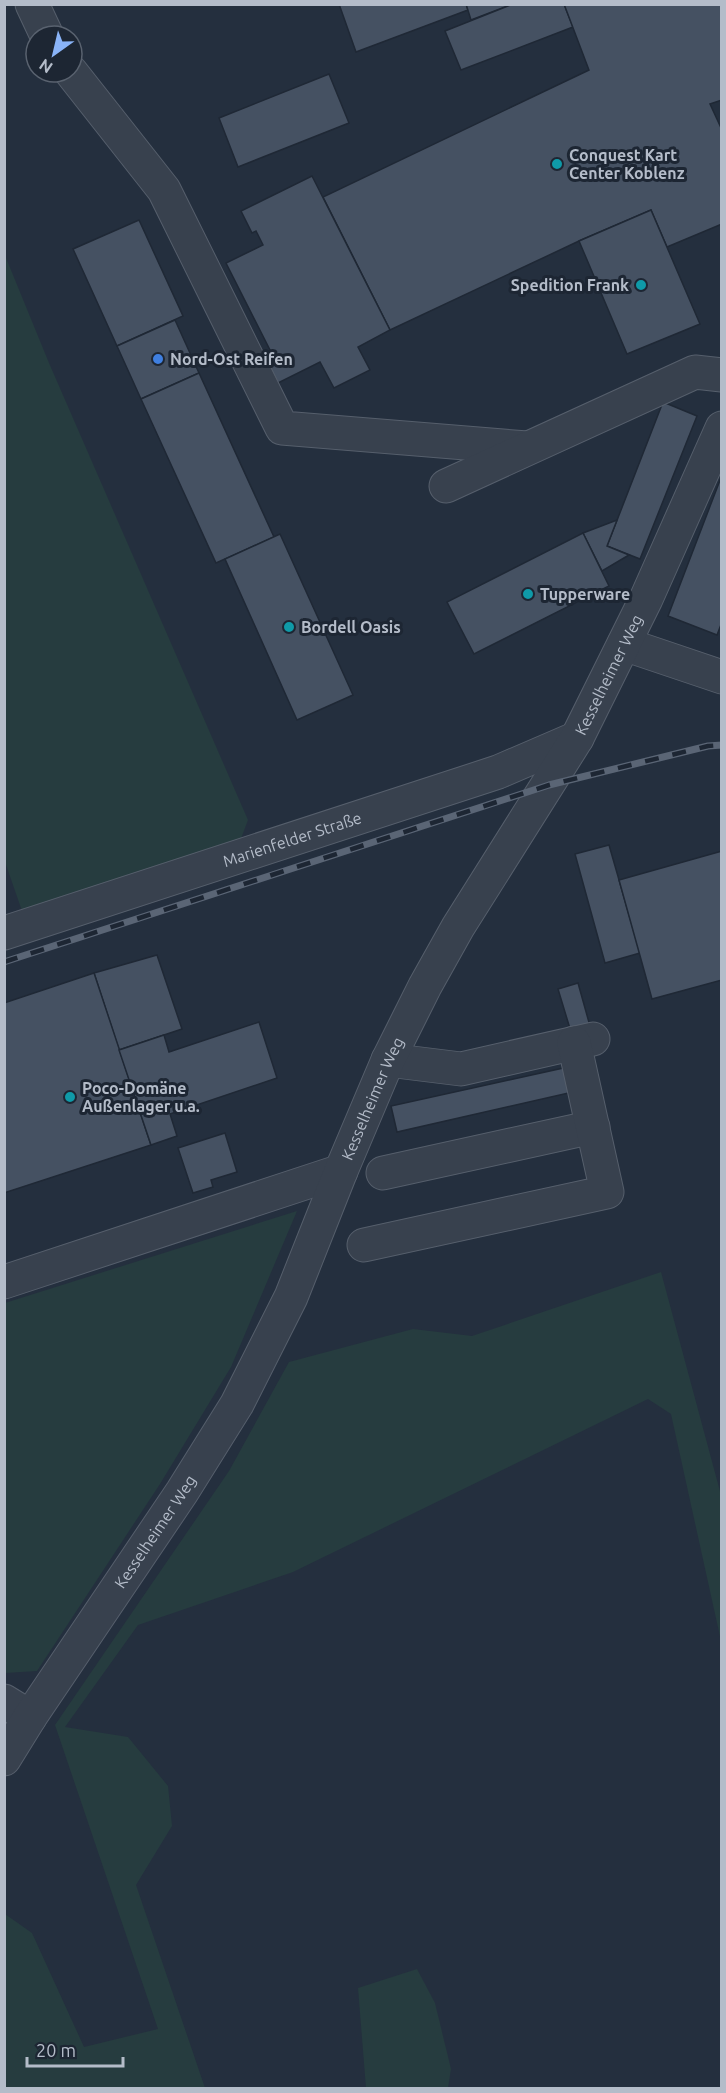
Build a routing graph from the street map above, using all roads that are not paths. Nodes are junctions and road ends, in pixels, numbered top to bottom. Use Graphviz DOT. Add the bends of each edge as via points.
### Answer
graph roads {
  1 [pos="32,4"];
  2 [pos="41,24"];
  3 [pos="80,84"];
  4 [pos="722,375"];
  5 [pos="722,428"];
  6 [pos="527,448"];
  7 [pos="446,486"];
  8 [pos="624,644"];
  9 [pos="722,676"];
  10 [pos="577,738"];
  11 [pos="4,933"];
  12 [pos="388,1060"];
  13 [pos="592,1127"];
  14 [pos="341,1171"];
  15 [pos="383,1173"];
  16 [pos="364,1245"];
  17 [pos="4,1282"];
  18 [pos="17,1709"];
  19 [pos="4,1759"];
  1 -- 2 [label="street"];
  3 -- 6 [label="street" via="164,190 282,428"];
  4 -- 6 [label="street" via="695,372"];
  5 -- 8 [label="street, Kesselheimer Weg"];
  6 -- 7 [label="street"];
  8 -- 9 [label="street"];
  8 -- 10 [label="street, Kesselheimer Weg"];
  10 -- 11 [label="street, Marienfelder Straße" via="498,772"];
  10 -- 12 [label="street, Kesselheimer Weg" via="458,927"];
  12 -- 13 [label="street" via="461,1069 583,1041"];
  12 -- 14 [label="street, Kesselheimer Weg"];
  13 -- 15 [label="street"];
  13 -- 16 [label="street" via="607,1192"];
  14 -- 17 [label="street"];
  14 -- 18 [label="street, Kesselheimer Weg" via="291,1298 237,1404 182,1492"];
  18 -- 19 [label="street, Kesselheimer Weg"];
}
